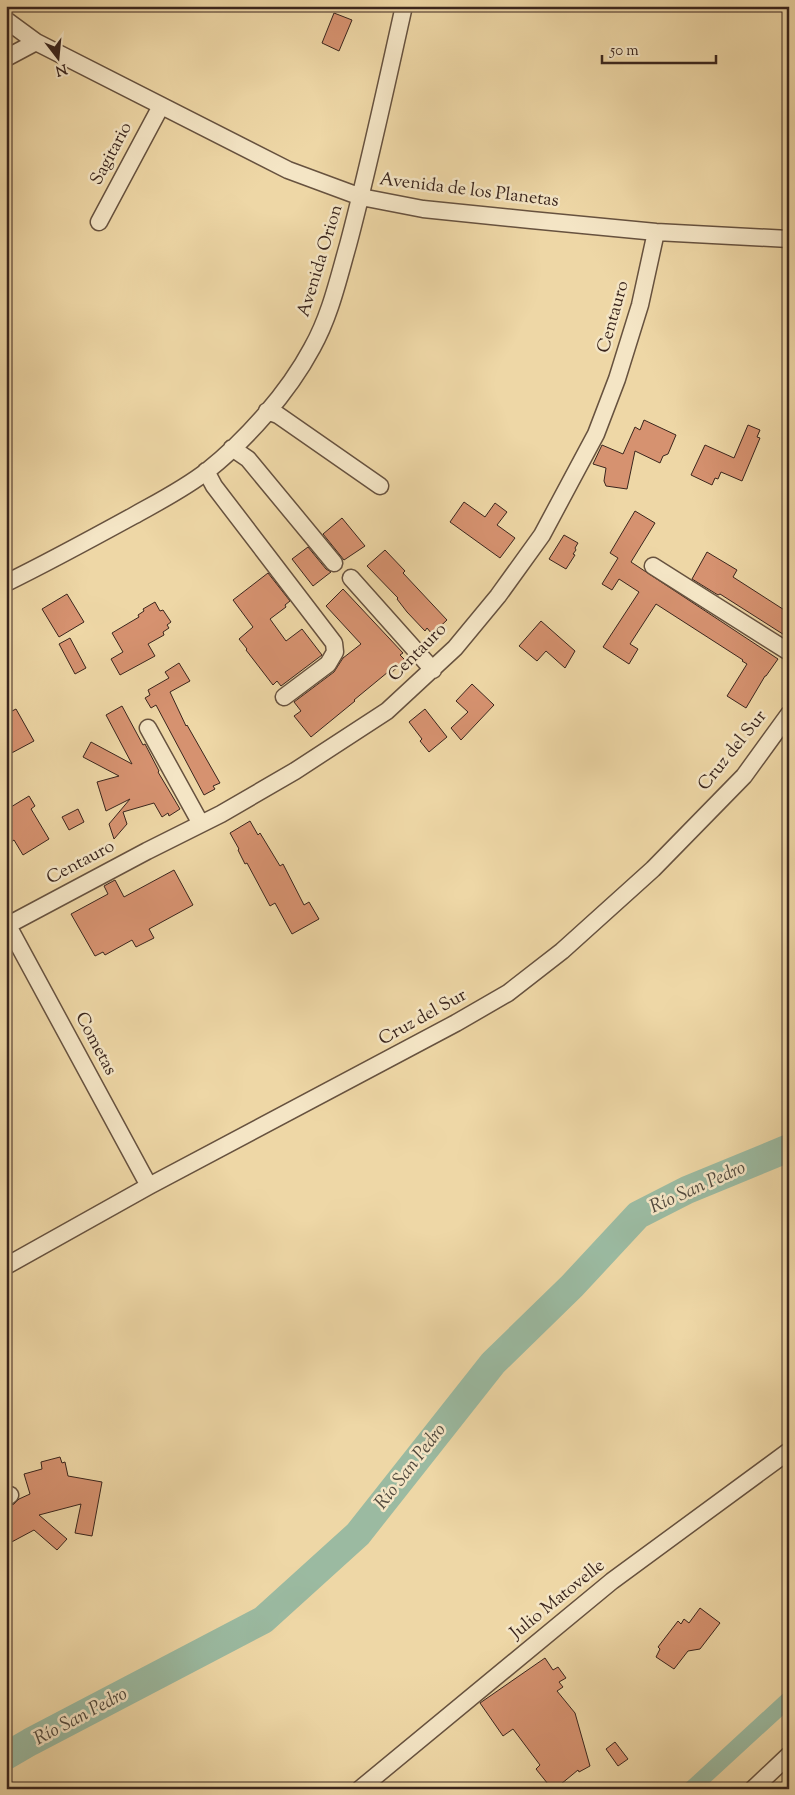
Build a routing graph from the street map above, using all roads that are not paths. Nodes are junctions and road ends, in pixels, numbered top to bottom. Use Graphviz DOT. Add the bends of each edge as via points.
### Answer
graph roads {
  1 [pos="404,6"];
  2 [pos="6,20"];
  3 [pos="36,42"];
  4 [pos="6,58"];
  5 [pos="161,106"];
  6 [pos="361,197"];
  7 [pos="99,222"];
  8 [pos="656,232"];
  9 [pos="789,239"];
  10 [pos="267,411"];
  11 [pos="232,448"];
  12 [pos="206,471"];
  13 [pos="380,486"];
  14 [pos="334,563"];
  15 [pos="653,566"];
  16 [pos="351,578"];
  17 [pos="6,584"];
  18 [pos="789,652"];
  19 [pos="433,670"];
  20 [pos="284,697"];
  21 [pos="789,714"];
  22 [pos="148,728"];
  23 [pos="202,824"];
  24 [pos="7,923"];
  25 [pos="148,1186"];
  26 [pos="6,1266"];
  27 [pos="789,1451"];
  28 [pos="789,1755"];
  29 [pos="360,1789"];
  30 [pos="753,1789"];
  1 -- 6 [label="street, Avenida Orion"];
  2 -- 3 [label="street, Avenida de los Planetas"];
  3 -- 4 [label="street"];
  3 -- 5 [label="street, Avenida de los Planetas"];
  5 -- 6 [label="street, Avenida de los Planetas" via="288,170"];
  5 -- 7 [label="street, Sagitario"];
  6 -- 8 [label="street, Avenida de los Planetas" via="423,209"];
  6 -- 10 [label="street, Avenida Orion" via="328,314 312,349"];
  8 -- 9 [label="street, Avenida de los Planetas"];
  8 -- 19 [label="street, Centauro" via="640,305 596,434 542,535 498,596"];
  10 -- 11 [label="street, Avenida Orion"];
  10 -- 13 [label="street" via="278,415"];
  11 -- 12 [label="street, Avenida Orion"];
  11 -- 14 [label="street" via="248,459"];
  12 -- 17 [label="street, Avenida Orion" via="176,492"];
  12 -- 20 [label="street" via="214,486 334,643 328,664"];
  15 -- 18 [label="street"];
  16 -- 19 [label="street"];
  19 -- 23 [label="street, Centauro" via="387,711 345,740"];
  21 -- 25 [label="street, Cruz del Sur" via="744,776 652,869 562,951 508,993"];
  22 -- 23 [label="street"];
  23 -- 24 [label="street, Centauro"];
  24 -- 25 [label="street, Cometas"];
  25 -- 26 [label="street, Cruz del Sur"];
  27 -- 29 [label="street, Julio Matovelle" via="612,1581"];
  28 -- 30 [label="street"];
}
